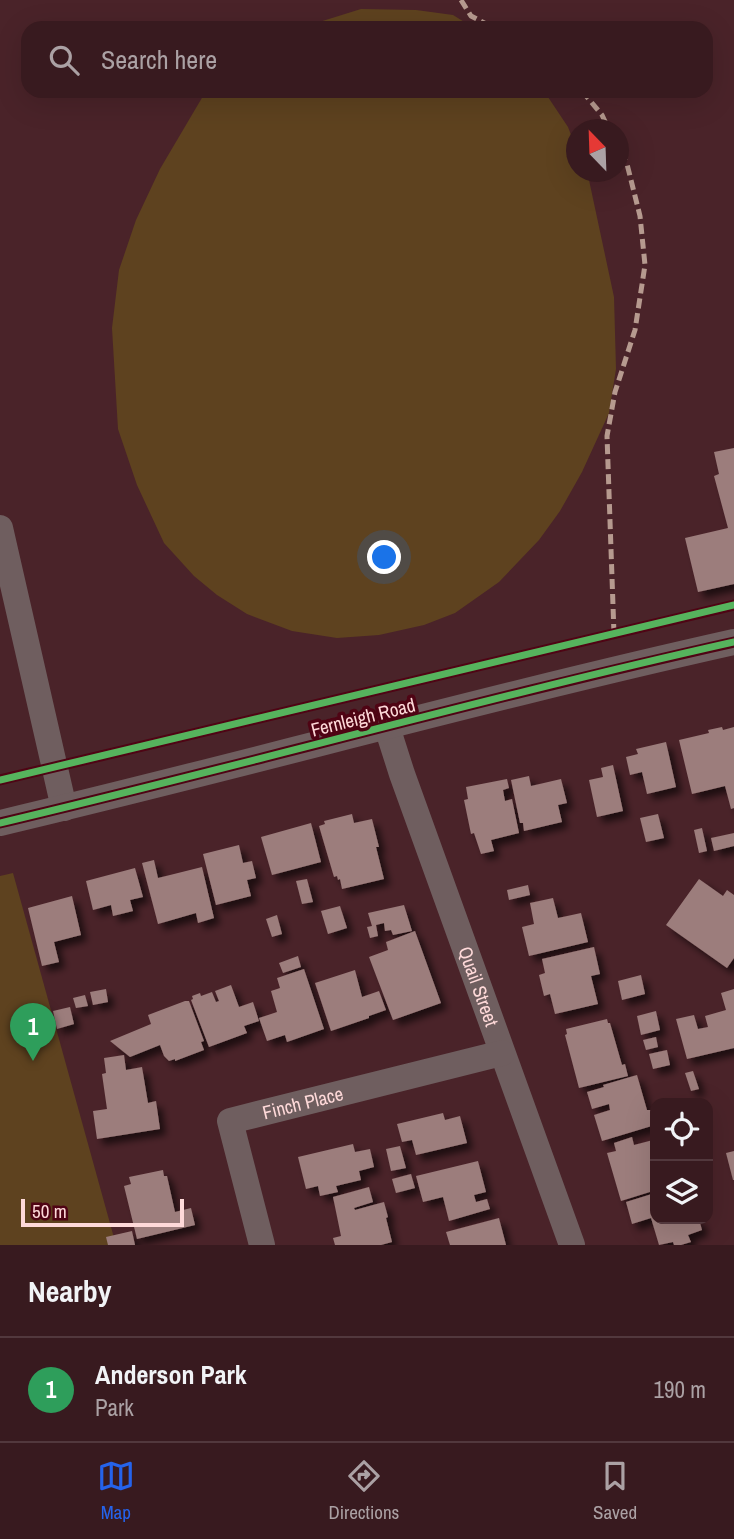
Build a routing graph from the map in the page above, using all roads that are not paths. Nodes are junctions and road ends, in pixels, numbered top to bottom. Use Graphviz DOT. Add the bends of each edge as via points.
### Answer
graph roads {
  1 [pos="0,528"];
  2 [pos="734,642"];
  3 [pos="387,727"];
  4 [pos="64,808"];
  5 [pos="0,824"];
  6 [pos="502,1053"];
  7 [pos="262,1245"];
  8 [pos="572,1245"];
  1 -- 4 [label="street"];
  2 -- 3 [label="street, Fernleigh Road"];
  3 -- 4 [label="street, Fernleigh Road"];
  3 -- 6 [label="street, Quail Street"];
  4 -- 5 [label="street, Fernleigh Road"];
  6 -- 7 [label="street, Finch Place" via="230,1121"];
  6 -- 8 [label="street, Quail Street"];
}
